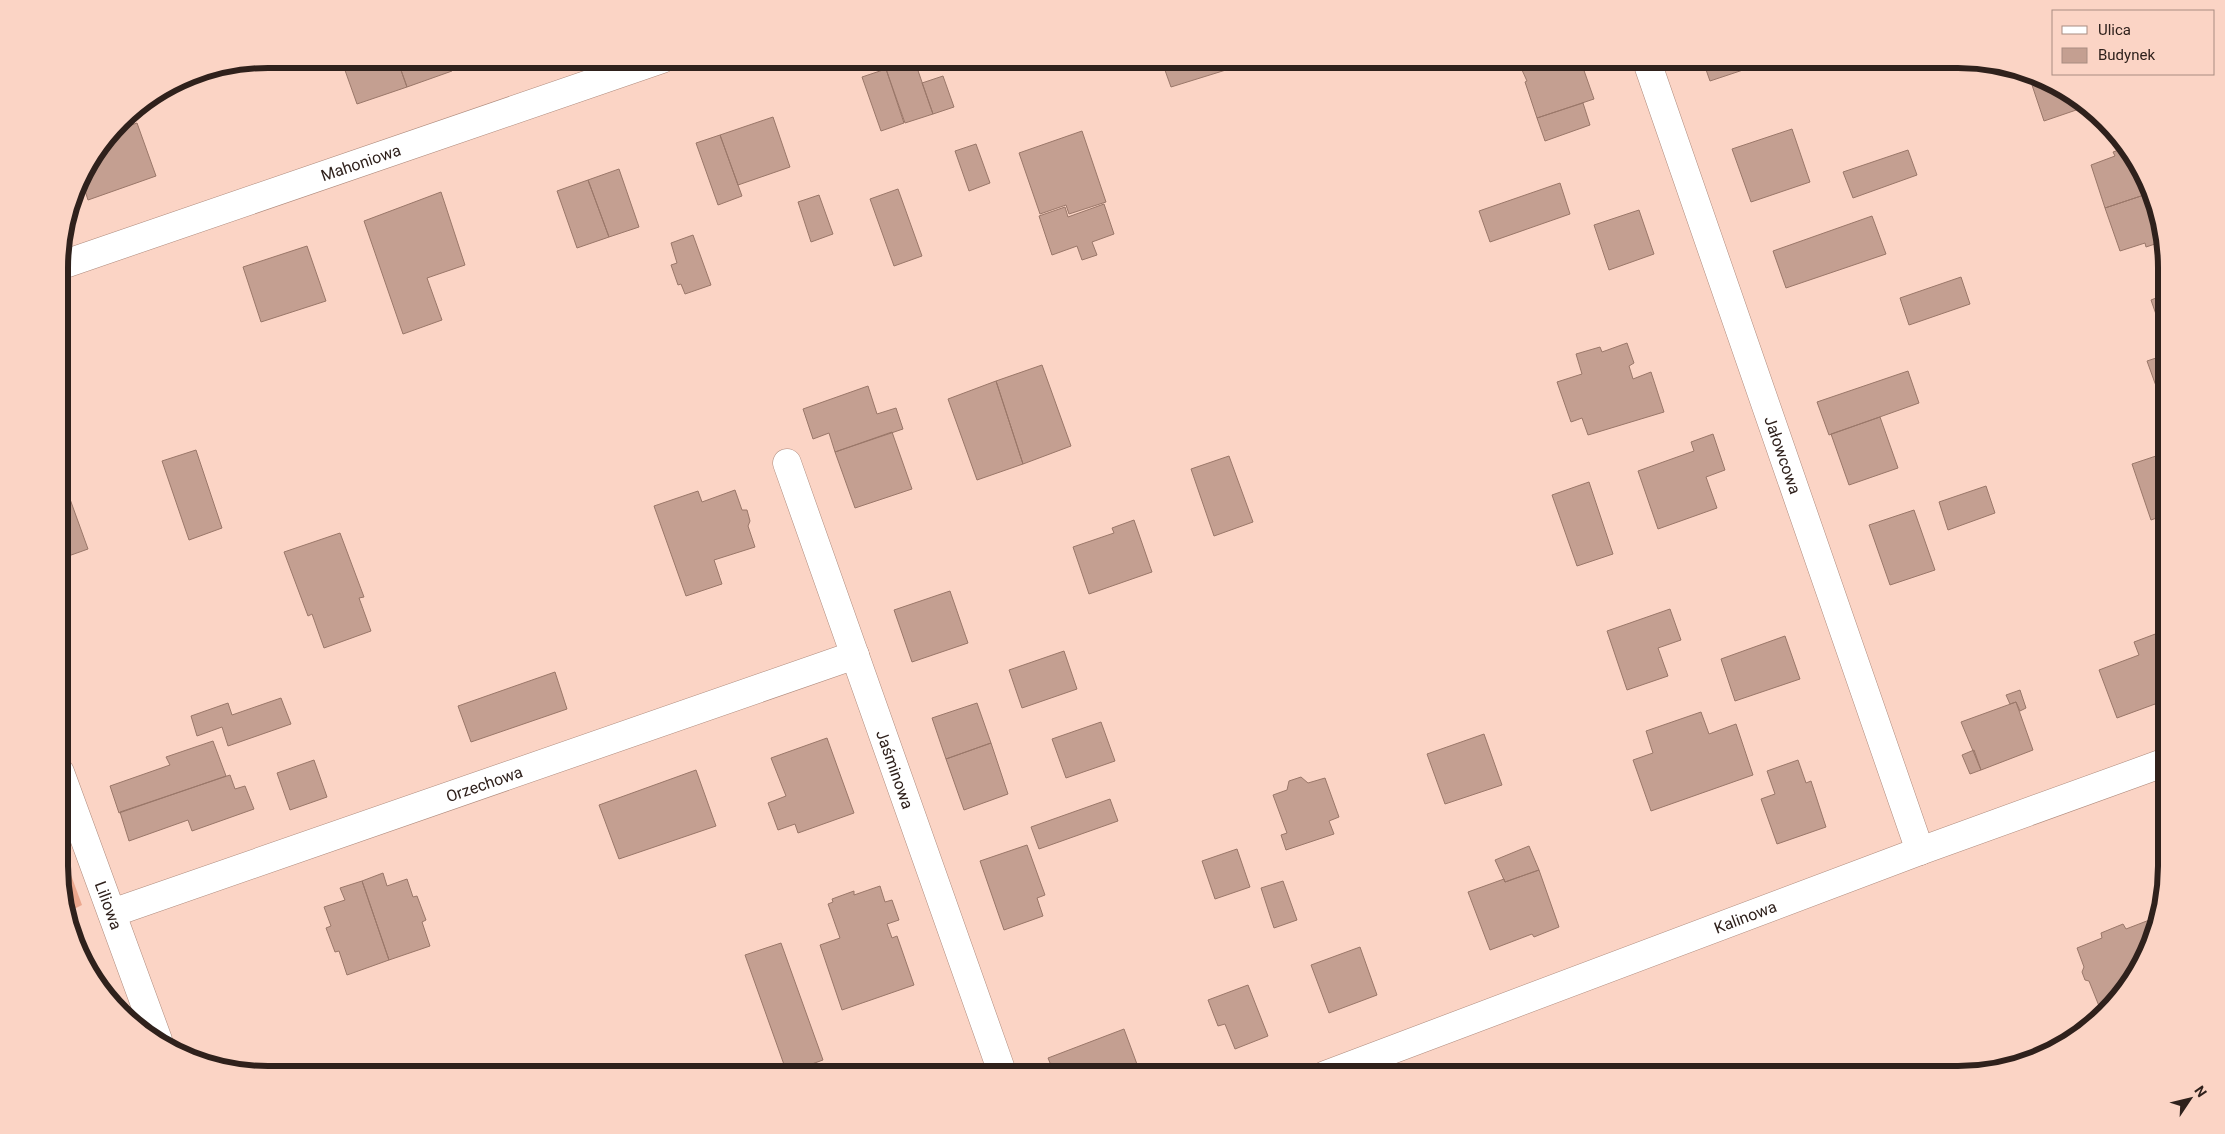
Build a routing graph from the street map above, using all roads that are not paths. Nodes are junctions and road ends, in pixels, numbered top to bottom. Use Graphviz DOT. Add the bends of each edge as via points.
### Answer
graph roads {
  1 [pos="636,68"];
  2 [pos="1649,68"];
  3 [pos="68,263"];
  4 [pos="787,462"];
  5 [pos="855,655"];
  6 [pos="2158,765"];
  7 [pos="68,794"];
  8 [pos="1920,851"];
  9 [pos="112,913"];
  10 [pos="155,1032"];
  11 [pos="1001,1066"];
  12 [pos="1349,1066"];
  1 -- 3 [label="street, Mahoniowa"];
  2 -- 8 [label="street, Jałowcowa"];
  4 -- 5 [label="street, Jaśminowa"];
  5 -- 9 [label="street, Orzechowa"];
  5 -- 11 [label="street, Jaśminowa"];
  6 -- 8 [label="street, Kalinowa"];
  7 -- 9 [label="street, Liliowa"];
  8 -- 12 [label="street, Kalinowa"];
  9 -- 10 [label="street, Liliowa"];
}
